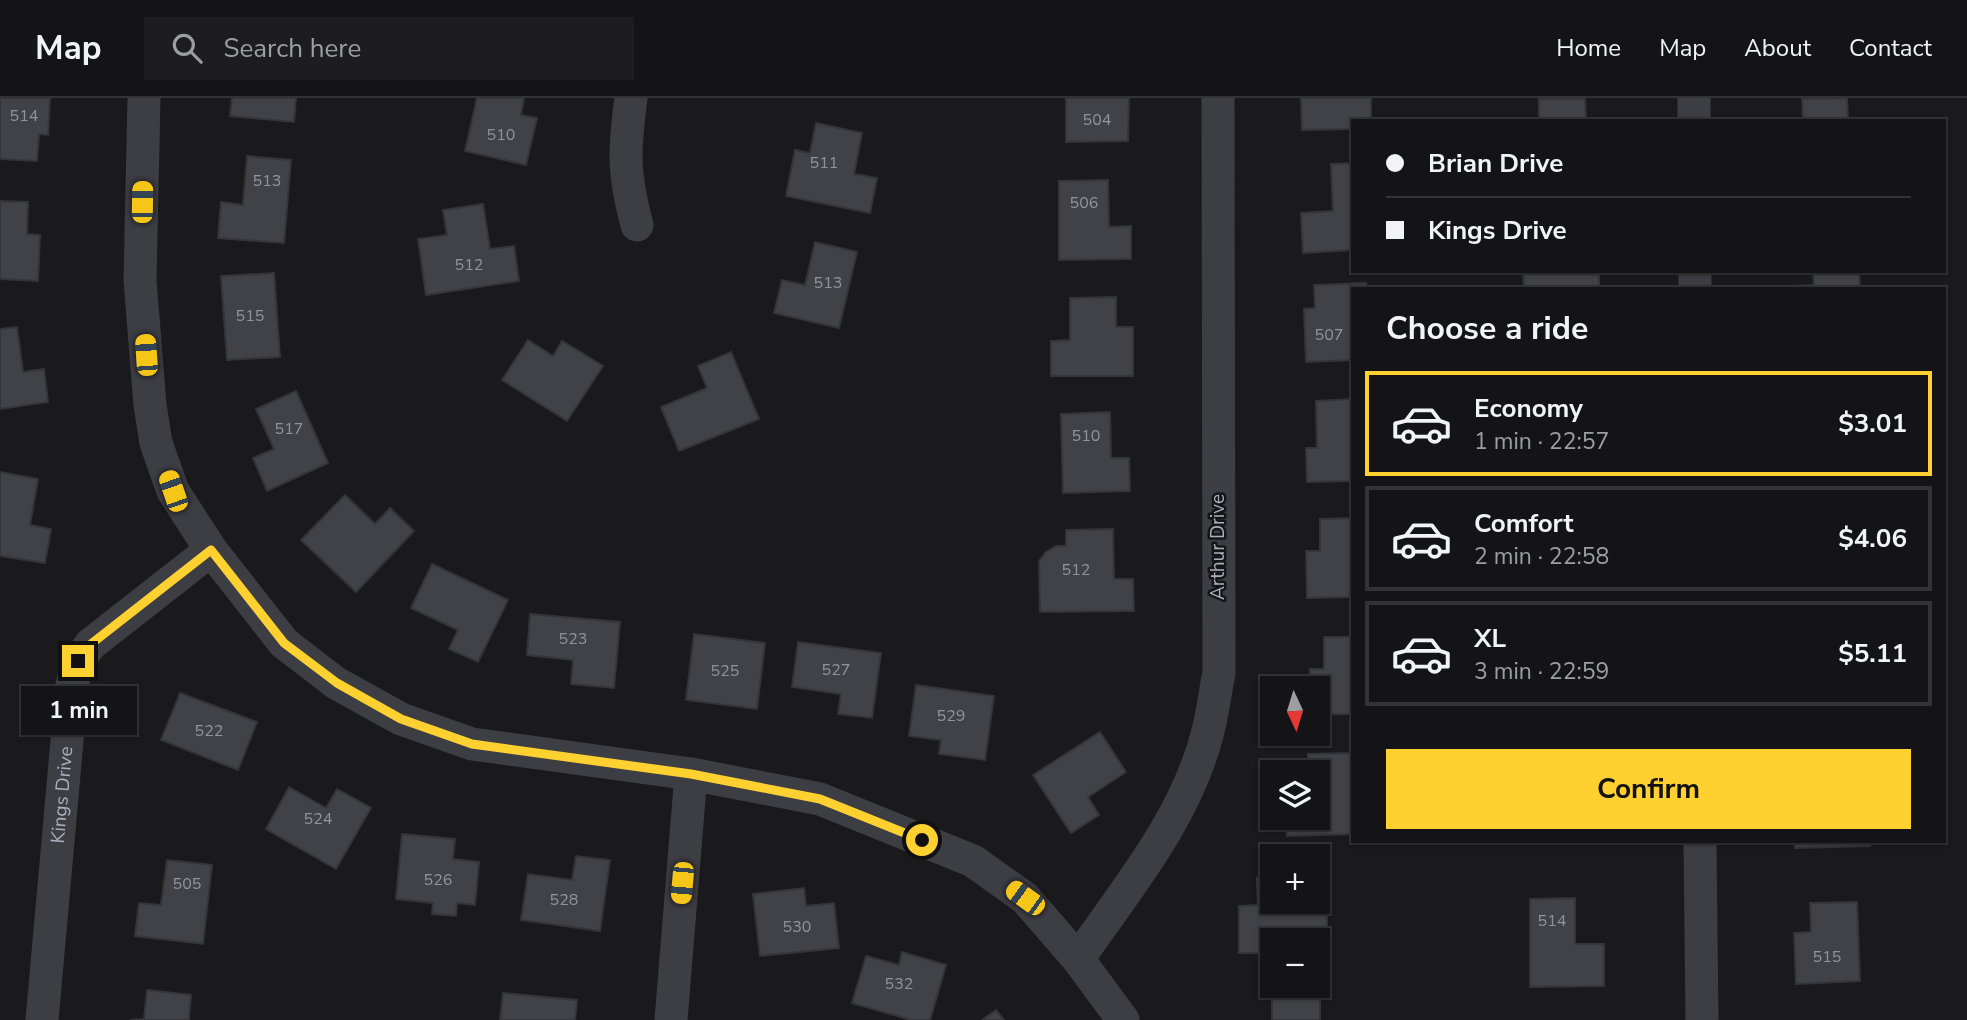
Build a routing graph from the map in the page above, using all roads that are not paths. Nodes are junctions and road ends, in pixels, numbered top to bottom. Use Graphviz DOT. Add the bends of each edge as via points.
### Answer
graph roads {
  1 [pos="144,98"];
  2 [pos="631,98"];
  3 [pos="1218,98"];
  4 [pos="1694,98"];
  5 [pos="1694,119"];
  6 [pos="637,225"];
  7 [pos="211,550"];
  8 [pos="691,774"];
  9 [pos="1700,843"];
  10 [pos="1079,959"];
  11 [pos="42,1020"];
  12 [pos="671,1020"];
  13 [pos="1123,1020"];
  14 [pos="1702,1020"];
  1 -- 7 [label="street" via="140,280 150,405 156,443 173,491"];
  2 -- 6 [label="street" via="623,153"];
  3 -- 10 [label="street, Arthur Drive" via="1219,673 1208,732 1190,783 1162,838"];
  4 -- 5 [label="street"];
  7 -- 8 [label="street" via="284,643 337,683 401,719 472,744"];
  7 -- 11 [label="street, Kings Drive" via="91,644 78,661 72,685"];
  8 -- 10 [label="street" via="820,799 973,861 1025,898"];
  8 -- 12 [label="street"];
  9 -- 14 [label="street"];
  10 -- 13 [label="street"];
}
